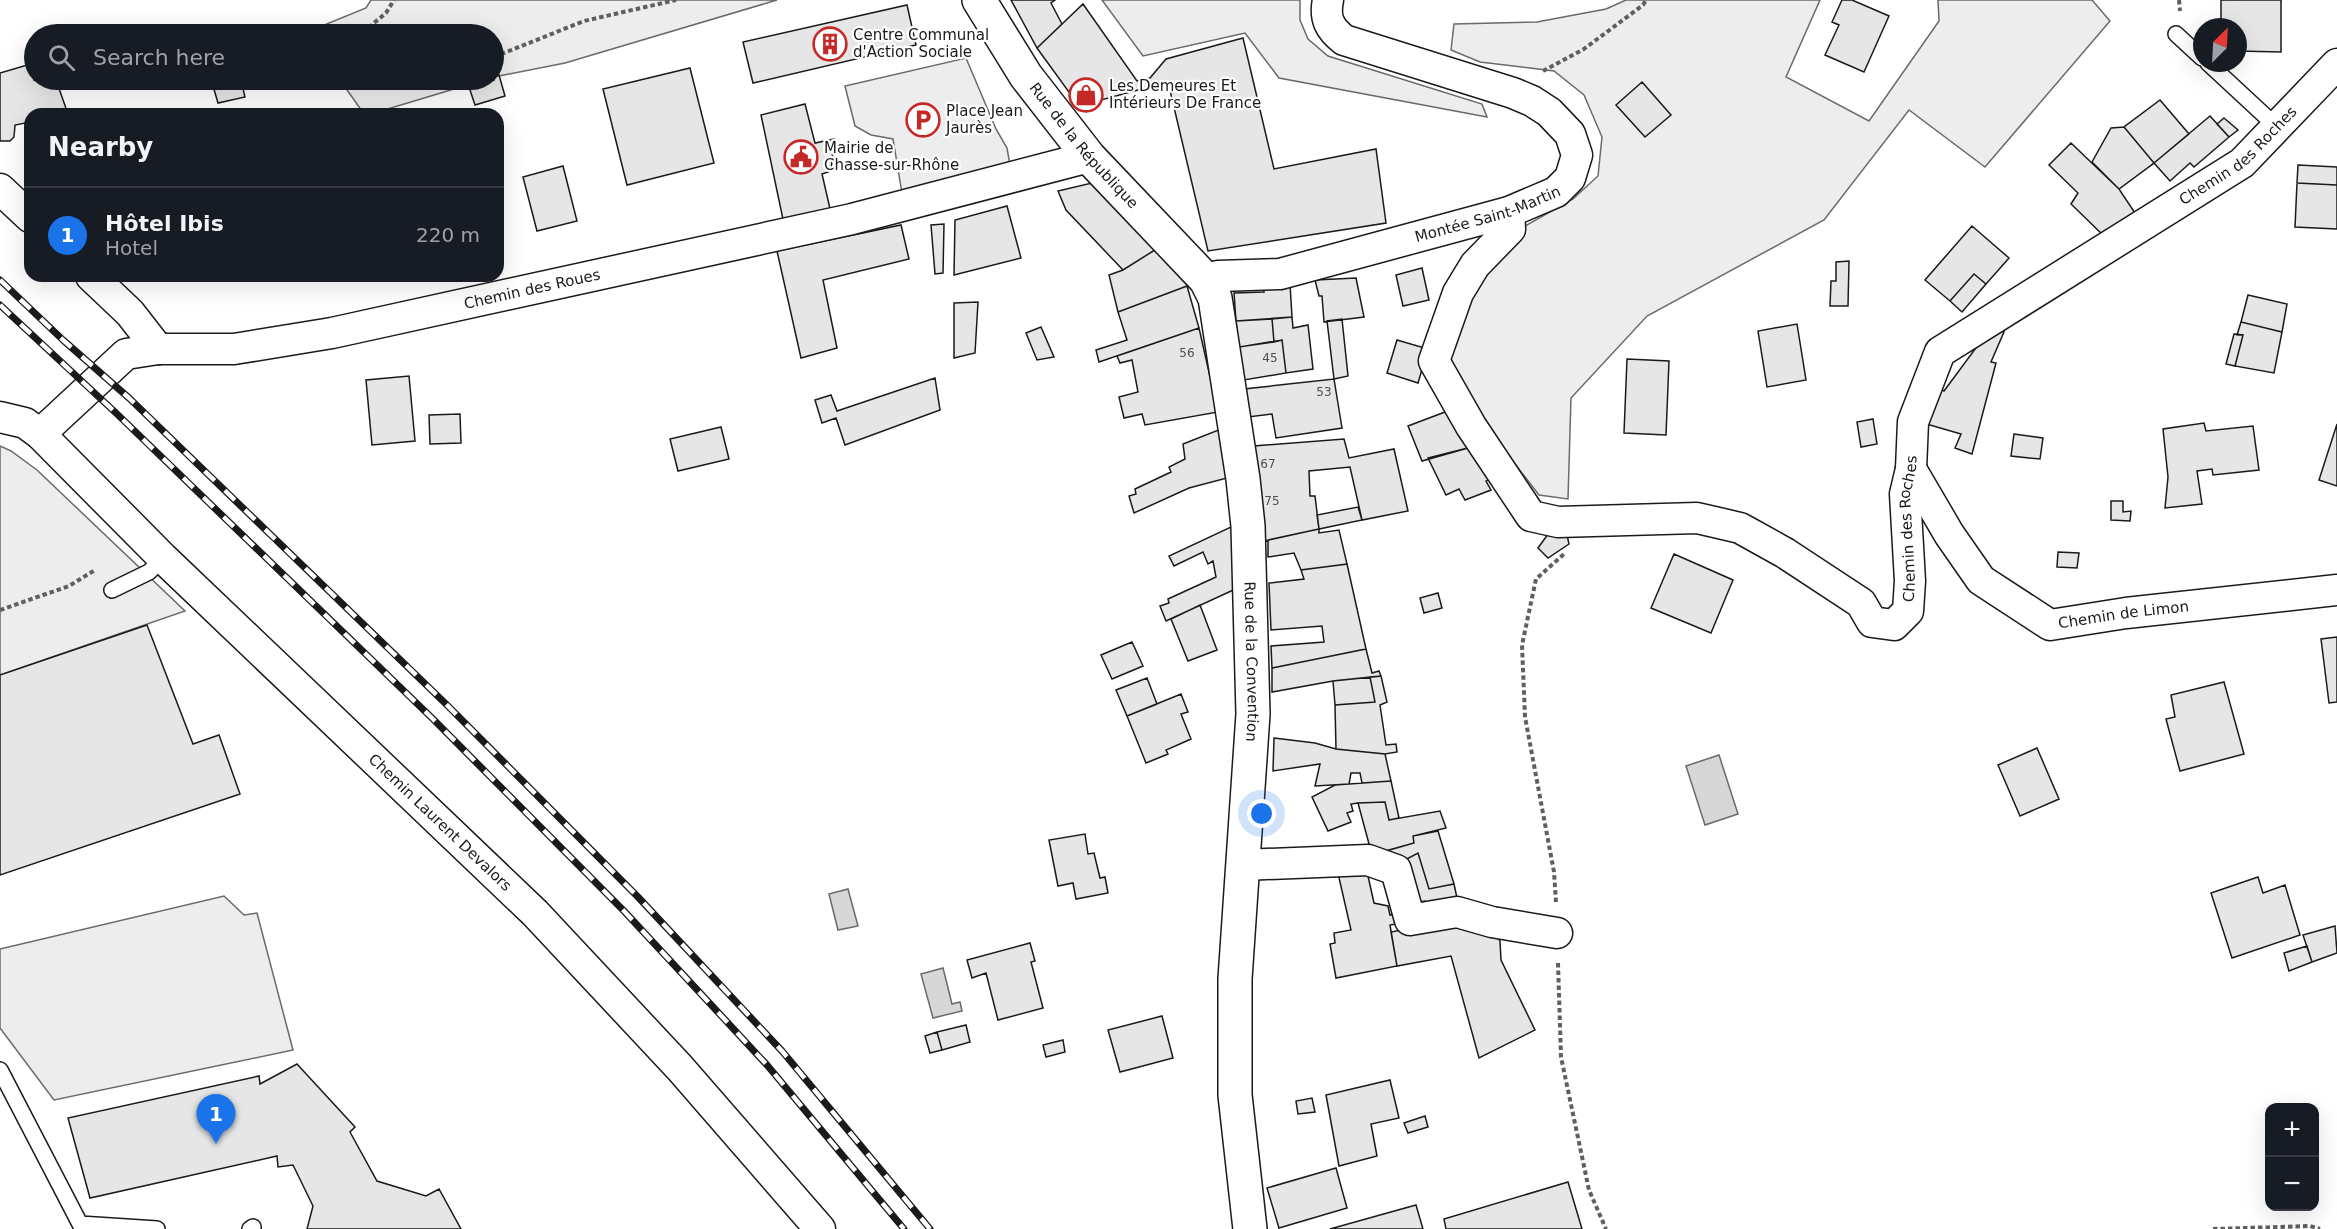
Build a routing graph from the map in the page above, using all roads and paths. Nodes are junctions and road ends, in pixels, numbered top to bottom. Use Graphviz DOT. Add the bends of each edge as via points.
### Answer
graph roads {
  1 [pos="394,0"];
  2 [pos="676,0"];
  3 [pos="979,0"];
  4 [pos="1328,0"];
  5 [pos="1646,0"];
  6 [pos="373,24"];
  7 [pos="2176,34"];
  8 [pos="2193,50"];
  9 [pos="504,53"];
  10 [pos="2337,64"];
  11 [pos="2218,72"];
  12 [pos="1514,93"];
  13 [pos="2277,127"];
  14 [pos="1089,157"];
  15 [pos="0,189"];
  16 [pos="24,211"];
  17 [pos="1509,212"];
  18 [pos="1206,279"];
  19 [pos="97,282"];
  20 [pos="158,350"];
  21 [pos="0,417"];
  22 [pos="40,434"];
  23 [pos="1911,469"];
  24 [pos="1588,520"];
  25 [pos="163,558"];
  26 [pos="103,566"];
  27 [pos="112,590"];
  28 [pos="2337,590"];
  29 [pos="0,610"];
  30 [pos="1243,865"];
  31 [pos="1557,933"];
  32 [pos="0,1070"];
  33 [pos="158,1229"];
  34 [pos="820,1229"];
  35 [pos="1250,1229"];
  36 [pos="1606,1229"];
  37 [pos="2213,1229"];
  38 [pos="2320,1229"];
  1 -- 6 [label="path"];
  2 -- 9 [label="path" via="584,21"];
  3 -- 14 [label="street, Rue de la République" via="1026,76"];
  4 -- 12 [label="street, Montée Saint-Martin" via="1327,16 1332,31 1344,40"];
  5 -- 12 [label="path" via="1584,49 1527,78"];
  7 -- 8 [label="lane"];
  10 -- 13 [label="street, Chemin des Roches"];
  11 -- 13 [label="lane"];
  12 -- 17 [label="street, Montée Saint-Martin" via="1549,112 1570,134 1577,155 1570,178 1556,192"];
  13 -- 23 [label="street, Chemin des Roches" via="2242,163 1940,352 1913,422"];
  14 -- 18 [label="street, Rue de la République"];
  14 -- 20 [label="street, Chemin des Roues" via="852,219 450,309 234,349"];
  15 -- 16 [label="street"];
  17 -- 18 [label="street, Montée Saint-Martin" via="1280,274"];
  17 -- 24 [label="street, Chemin des Roches" via="1510,229 1474,265 1458,293 1434,361 1471,426 1531,516 1558,522"];
  18 -- 30 [label="street, Rue de la Convention" via="1215,298 1248,526 1253,714"];
  19 -- 20 [label="street" via="130,313"];
  20 -- 22 [label="street, Chemin des Roues" via="126,354"];
  21 -- 22 [label="street" via="25,423"];
  22 -- 25 [label="street, Chemin Laurent Devalors"];
  23 -- 24 [label="street, Chemin des Roches" via="1905,494 1908,611 1894,626 1872,622 1861,603 1740,528 1697,518"];
  23 -- 28 [label="street, Chemin de Limon" via="1981,580 2050,625"];
  24 -- 31 [label="path" via="1579,542 1536,579 1522,645 1525,717 1554,872"];
  25 -- 27 [label="lane" via="148,572"];
  25 -- 34 [label="street, Chemin Laurent Devalors" via="535,912 680,1068"];
  26 -- 29 [label="path" via="69,586"];
  30 -- 31 [label="street" via="1368,860 1396,870 1410,920 1457,912"];
  30 -- 35 [label="street, Rue de la Convention" via="1235,979 1236,1095"];
  31 -- 36 [label="path" via="1561,1057 1589,1190"];
  32 -- 33 [label="lane" via="80,1224"];
  37 -- 38 [label="path"];
}
